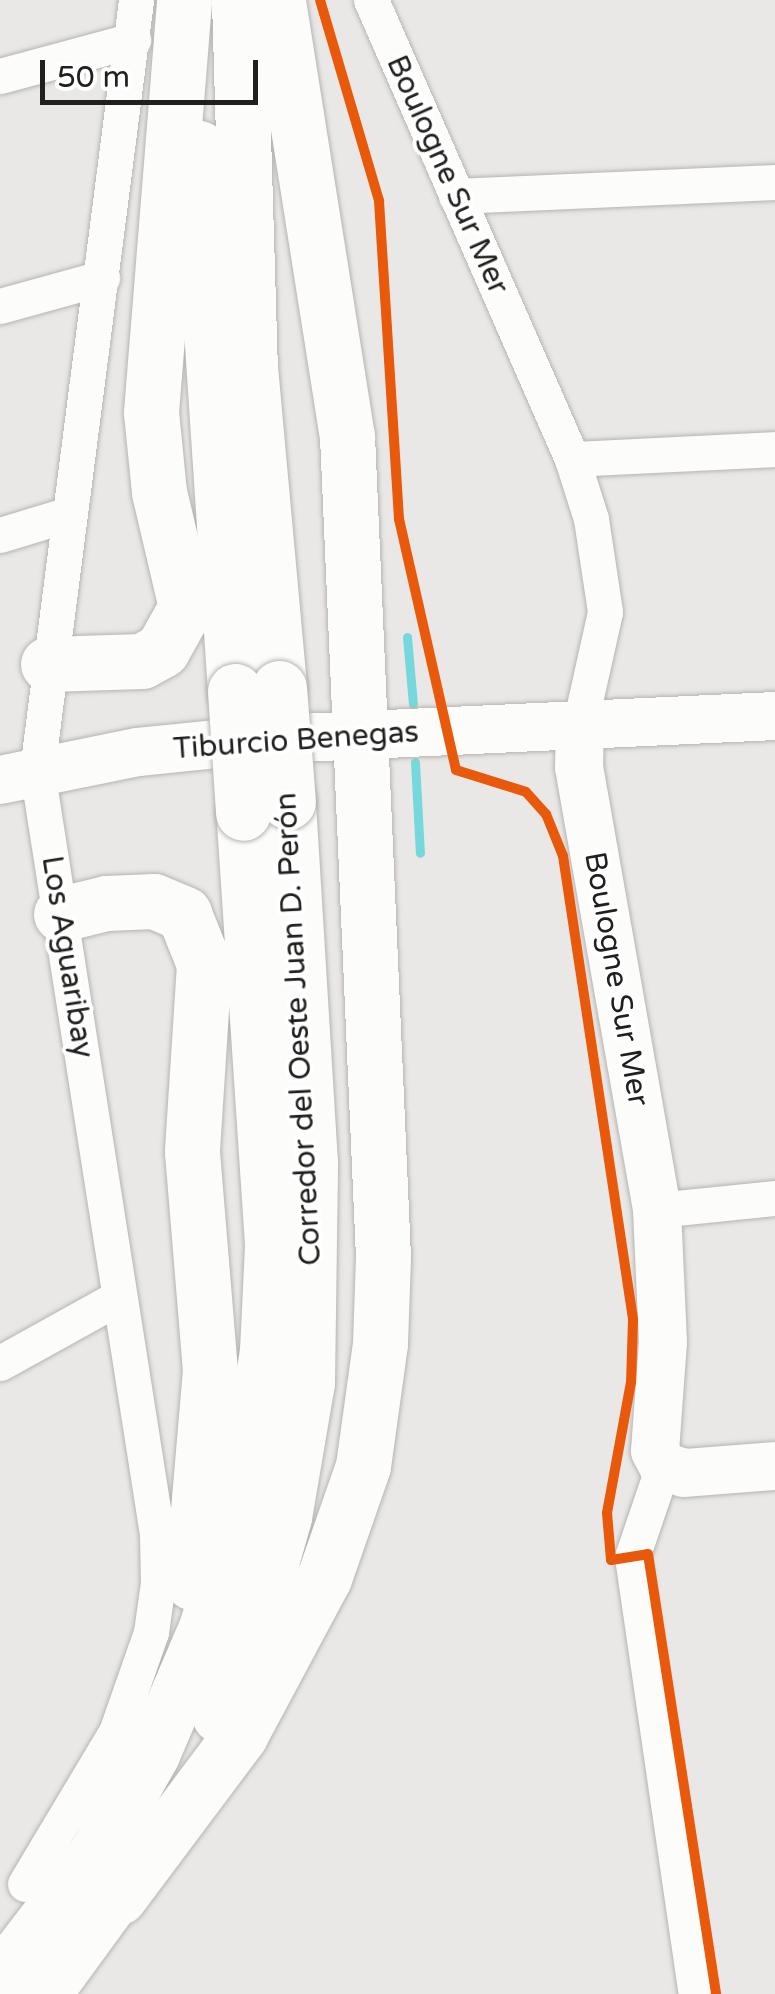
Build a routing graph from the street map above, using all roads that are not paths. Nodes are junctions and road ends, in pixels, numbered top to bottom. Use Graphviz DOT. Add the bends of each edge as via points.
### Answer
graph roads {
  1 [pos="136,0"];
  2 [pos="184,0"];
  3 [pos="197,0"];
  4 [pos="239,0"];
  5 [pos="278,0"];
  6 [pos="371,0"];
  7 [pos="133,40"];
  8 [pos="0,76"];
  9 [pos="775,182"];
  10 [pos="456,196"];
  11 [pos="102,278"];
  12 [pos="0,306"];
  13 [pos="775,449"];
  14 [pos="572,459"];
  15 [pos="69,514"];
  16 [pos="0,535"];
  17 [pos="48,664"];
  18 [pos="257,690"];
  19 [pos="775,716"];
  20 [pos="580,724"];
  21 [pos="362,734"];
  22 [pos="19,775"];
  23 [pos="266,807"];
  24 [pos="60,914"];
  25 [pos="775,1198"];
  26 [pos="657,1210"];
  27 [pos="120,1297"];
  28 [pos="0,1363"];
  29 [pos="663,1466"];
  30 [pos="775,1466"];
  31 [pos="152,1754"];
  32 [pos="120,1897"];
  33 [pos="53,1915"];
  34 [pos="0,1978"];
  35 [pos="43,1994"];
  36 [pos="696,1994"];
  1 -- 7 [label="street, Los Aguaribay"];
  2 -- 17 [label="highway" via="151,412 160,492 186,607 171,640 142,662"];
  3 -- 18 [label="highway, Corredor del Oeste Juan D. Perón" via="200,161"];
  4 -- 18 [label="highway, Corredor del Oeste Juan D. Perón"];
  5 -- 21 [label="highway" via="347,437"];
  6 -- 10 [label="street, Boulogne Sur Mer"];
  7 -- 8 [label="street"];
  7 -- 11 [label="street, Los Aguaribay"];
  9 -- 10 [label="street"];
  10 -- 14 [label="street, Boulogne Sur Mer"];
  11 -- 12 [label="street"];
  11 -- 15 [label="street, Los Aguaribay"];
  13 -- 14 [label="street"];
  14 -- 20 [label="street, Boulogne Sur Mer" via="598,550 605,612"];
  15 -- 16 [label="street"];
  15 -- 17 [label="street, Los Aguaribay"];
  17 -- 22 [label="street, Los Aguaribay"];
  18 -- 23 [label="highway, Corredor del Oeste Juan D. Perón, bridge"];
  19 -- 20 [label="street, Tiburcio Benegas"];
  20 -- 21 [label="street, Tiburcio Benegas"];
  20 -- 26 [label="street, Boulogne Sur Mer" via="579,766"];
  21 -- 22 [label="street, Tiburcio Benegas" via="198,746"];
  21 -- 32 [label="highway" via="383,1257 379,1358 363,1466 324,1578 287,1654 240,1736"];
  22 -- 24 [label="street, Los Aguaribay"];
  23 -- 31 [label="highway, Corredor del Oeste Juan D. Perón" via="272,1244 267,1351 230,1545 207,1624"];
  23 -- 32 [label="highway, Corredor del Oeste Juan D. Perón" via="310,1163 312,1304 298,1452 243,1661"];
  24 -- 27 [label="street, Los Aguaribay"];
  24 -- 31 [label="highway" via="106,902 154,901 184,914 204,964 192,1152 210,1370 196,1564"];
  25 -- 26 [label="street"];
  26 -- 29 [label="street, Boulogne Sur Mer" via="663,1342 655,1451"];
  27 -- 28 [label="street"];
  27 -- 33 [label="street, Los Aguaribay" via="158,1534 151,1632"];
  29 -- 30 [label="street" via="684,1473"];
  29 -- 36 [label="street, Boulogne Sur Mer" via="632,1557"];
  31 -- 33 [label="highway, Corredor del Oeste Juan D. Perón"];
  32 -- 33 [label="highway, Corredor del Oeste Juan D. Perón"];
  33 -- 34 [label="highway, Corredor del Oeste Juan D. Perón"];
  33 -- 35 [label="highway, Corredor del Oeste Juan D. Perón"];
}
